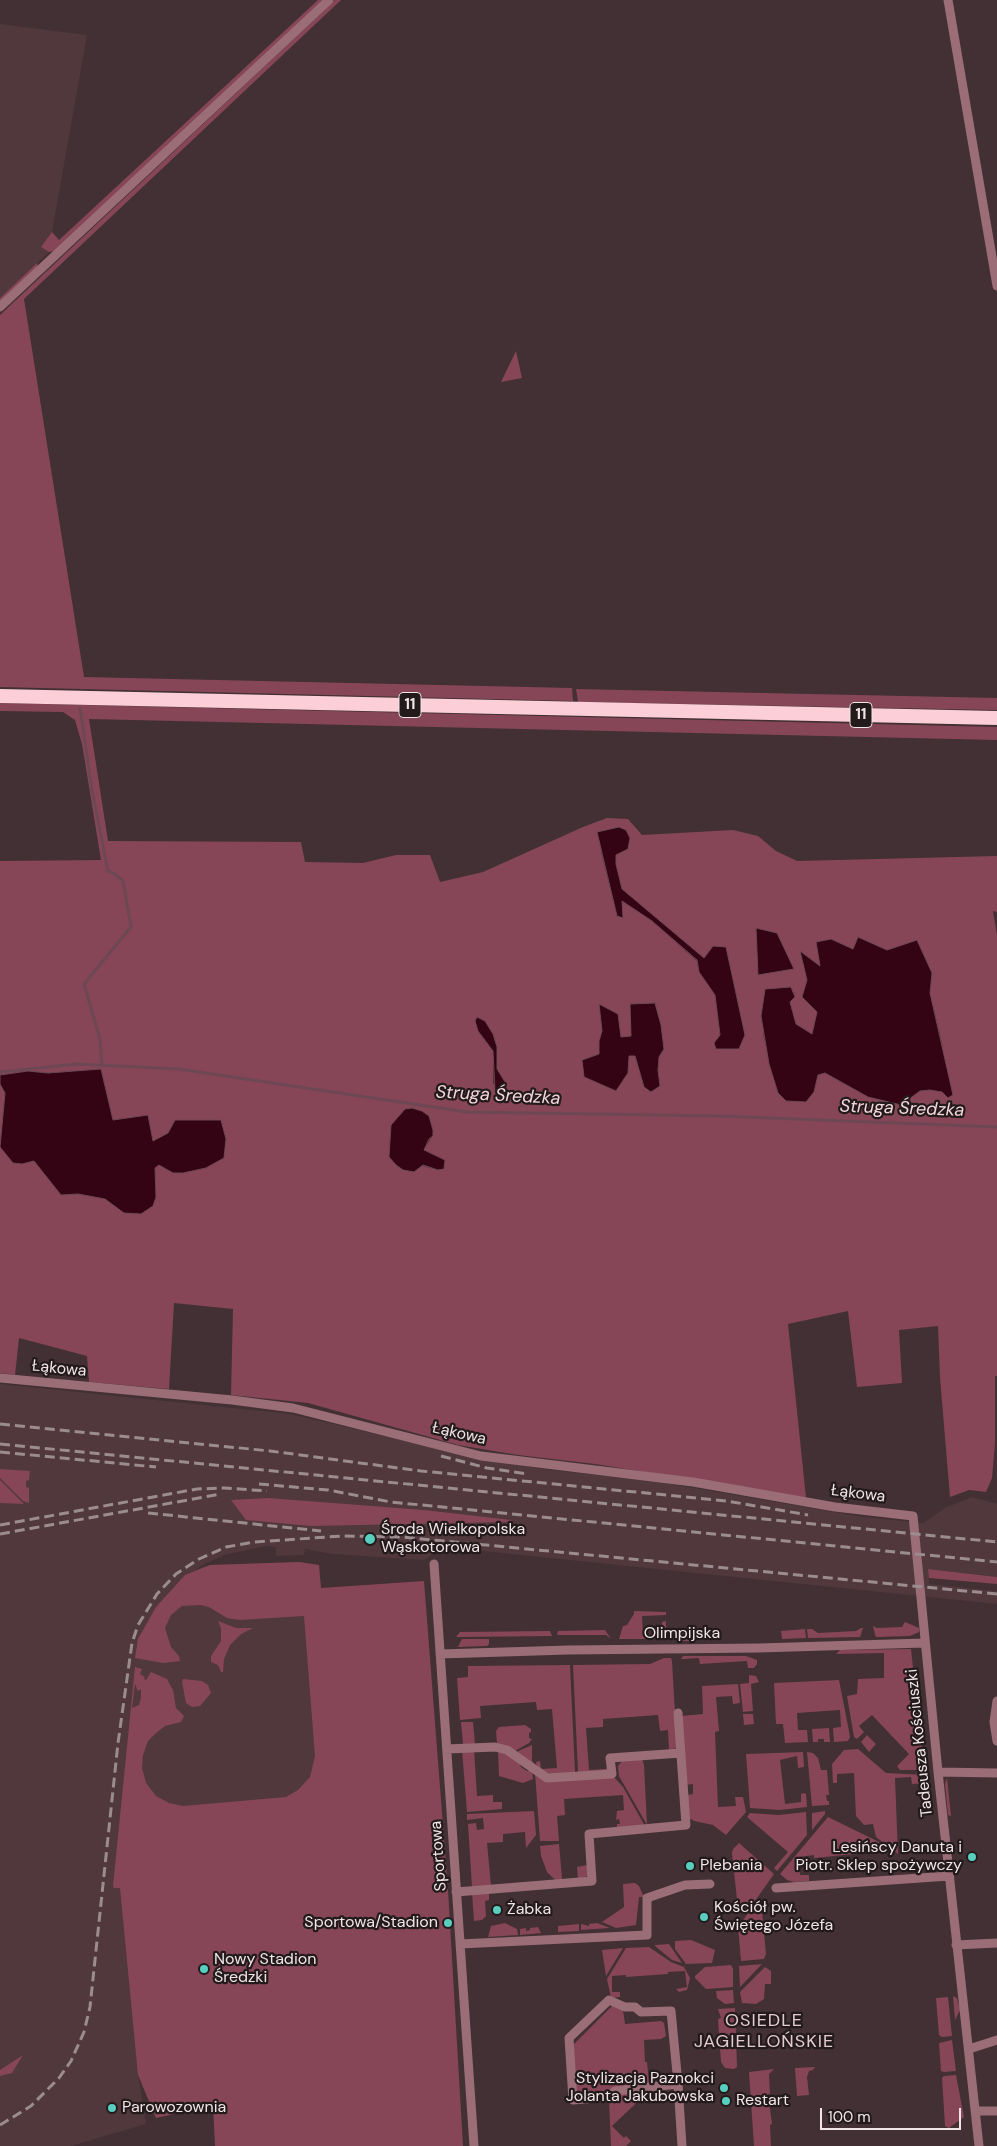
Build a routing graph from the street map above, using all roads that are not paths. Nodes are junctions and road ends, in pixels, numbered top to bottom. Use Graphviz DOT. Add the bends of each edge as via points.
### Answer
graph roads {
  1 [pos="329,0"];
  2 [pos="948,0"];
  3 [pos="997,286"];
  4 [pos="0,307"];
  5 [pos="0,696"];
  6 [pos="997,718"];
  7 [pos="0,1378"];
  8 [pos="913,1516"];
  9 [pos="434,1564"];
  10 [pos="924,1644"];
  11 [pos="440,1654"];
  12 [pos="997,1702"];
  13 [pos="678,1713"];
  14 [pos="997,1741"];
  15 [pos="447,1749"];
  16 [pos="681,1753"];
  17 [pos="938,1772"];
  18 [pos="997,1773"];
  19 [pos="949,1876"];
  20 [pos="710,1884"];
  21 [pos="776,1888"];
  22 [pos="456,1892"];
  23 [pos="997,1943"];
  24 [pos="460,1944"];
  25 [pos="956,1945"];
  26 [pos="997,2040"];
  27 [pos="969,2049"];
  28 [pos="678,2084"];
  29 [pos="976,2111"];
  30 [pos="997,2111"];
  31 [pos="474,2146"];
  32 [pos="682,2146"];
  33 [pos="979,2146"];
  1 -- 4 [label="street"];
  2 -- 3 [label="street"];
  5 -- 6 [label="highway, 11"];
  7 -- 8 [label="street, Łąkowa" via="293,1408 481,1456 693,1482 835,1507"];
  8 -- 10 [label="street, Tadeusza Kościuszki"];
  9 -- 11 [label="street, Sportowa"];
  10 -- 11 [label="street, Olimpijska"];
  10 -- 17 [label="street, Tadeusza Kościuszki"];
  11 -- 15 [label="street, Sportowa"];
  12 -- 14 [label="street" via="994,1722"];
  13 -- 16 [label="street"];
  15 -- 16 [label="street" via="495,1747 507,1750 547,1778 612,1774 610,1758"];
  15 -- 22 [label="street, Sportowa"];
  16 -- 22 [label="street" via="686,1825 589,1834 592,1881"];
  17 -- 18 [label="street"];
  17 -- 19 [label="street, Tadeusza Kościuszki"];
  19 -- 21 [label="street"];
  19 -- 25 [label="street, Tadeusza Kościuszki"];
  20 -- 24 [label="street" via="685,1885 646,1898 647,1934"];
  22 -- 24 [label="street, Sportowa"];
  23 -- 25 [label="street"];
  24 -- 31 [label="street, Sportowa"];
  25 -- 27 [label="street, Tadeusza Kościuszki"];
  26 -- 27 [label="street"];
  27 -- 29 [label="street, Tadeusza Kościuszki"];
  28 -- 28 [label="street" via="671,2011 641,2012 636,2007 625,2007 609,2000 569,2038 573,2100 608,2097 615,2091"];
  28 -- 32 [label="street"];
  29 -- 30 [label="street"];
  29 -- 33 [label="street, Tadeusza Kościuszki"];
}
